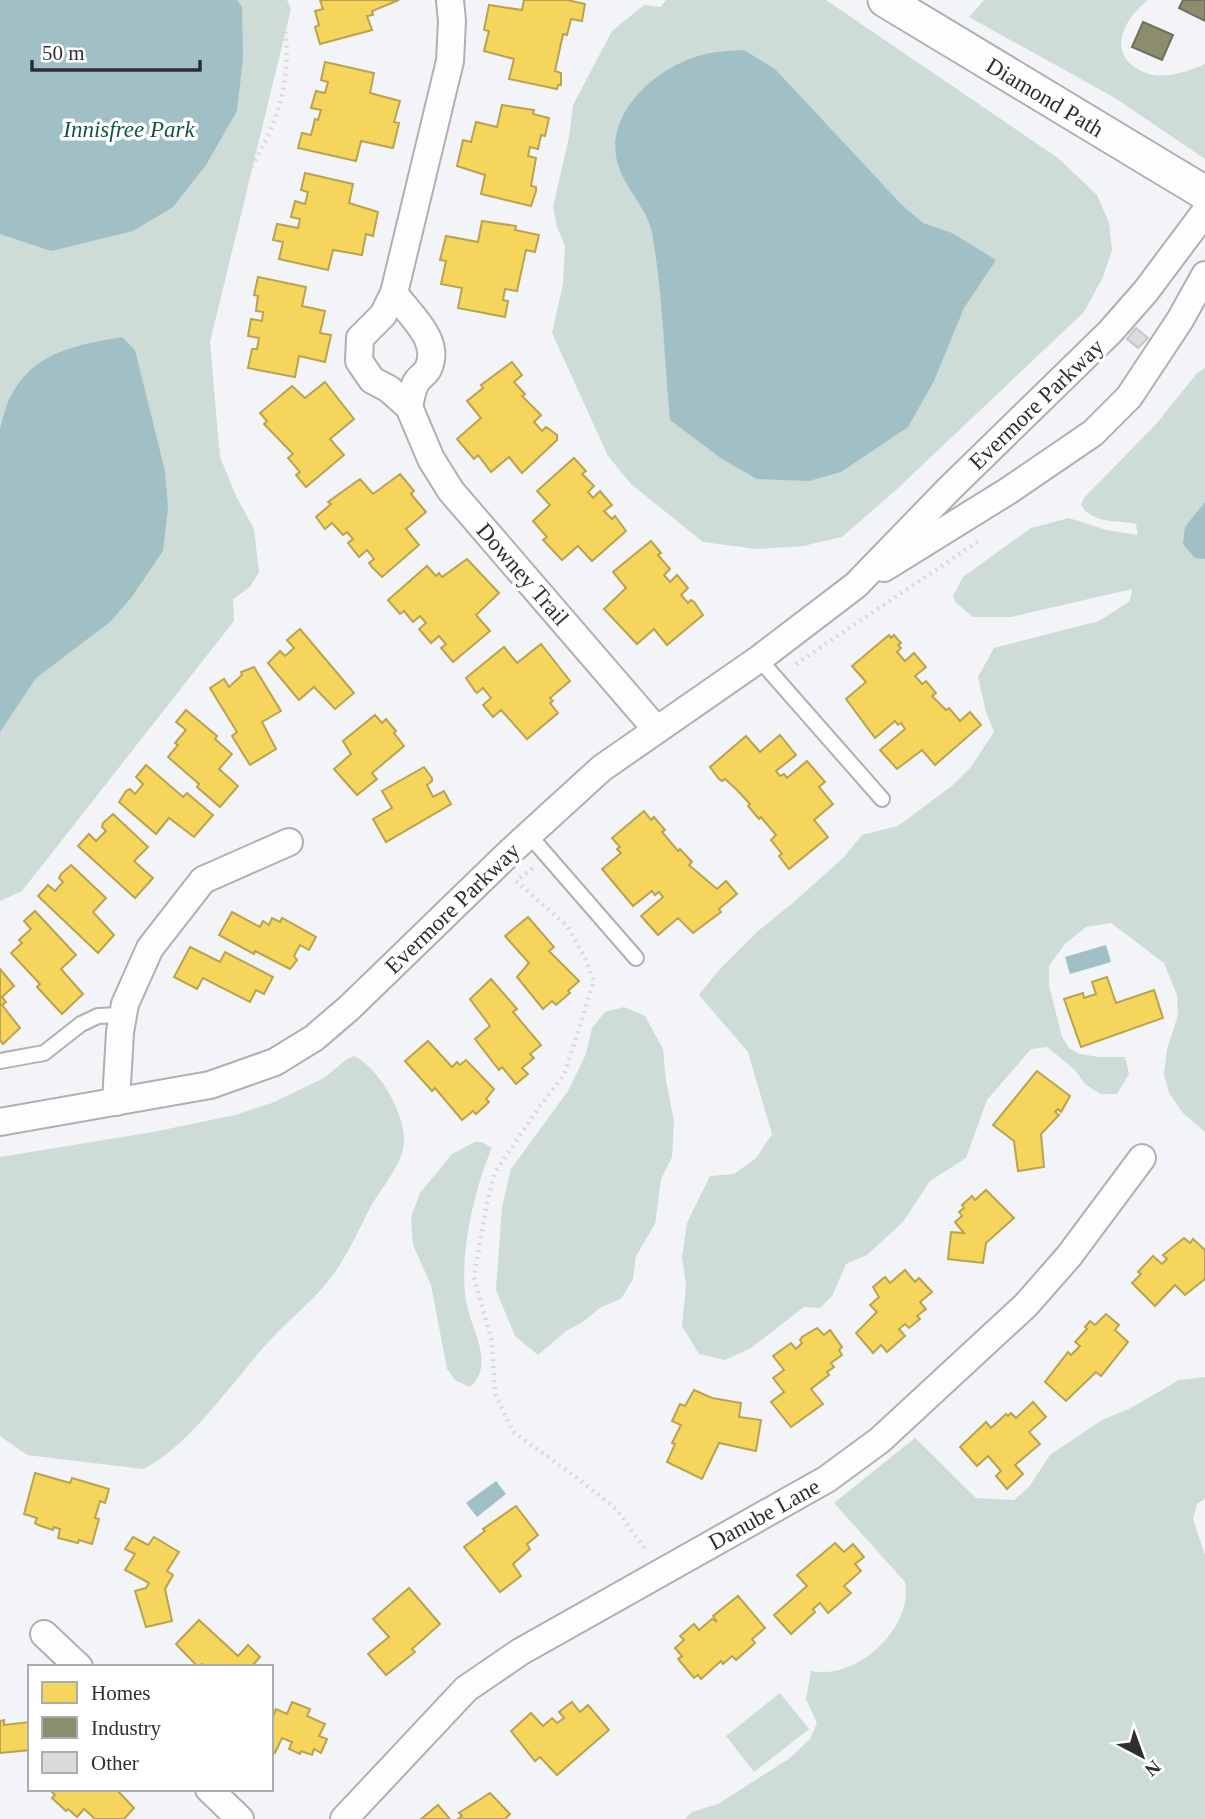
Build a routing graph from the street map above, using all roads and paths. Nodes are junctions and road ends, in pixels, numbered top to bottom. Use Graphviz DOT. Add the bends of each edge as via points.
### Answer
graph roads {
  1 [pos="278,0"];
  2 [pos="450,0"];
  3 [pos="885,0"];
  4 [pos="1205,193"];
  5 [pos="1205,212"];
  6 [pos="1205,275"];
  7 [pos="394,293"];
  8 [pos="0,300"];
  9 [pos="409,407"];
  10 [pos="991,532"];
  11 [pos="856,585"];
  12 [pos="767,668"];
  13 [pos="656,729"];
  14 [pos="881,799"];
  15 [pos="529,835"];
  16 [pos="289,842"];
  17 [pos="546,855"];
  18 [pos="516,881"];
  19 [pos="510,884"];
  20 [pos="636,958"];
  21 [pos="123,1015"];
  22 [pos="0,1061"];
  23 [pos="116,1102"];
  24 [pos="0,1122"];
  25 [pos="1142,1158"];
  26 [pos="645,1549"];
  27 [pos="44,1634"];
  28 [pos="77,1665"];
  29 [pos="211,1791"];
  30 [pos="240,1819"];
  31 [pos="344,1819"];
  1 -- 8 [label="path" via="287,37 281,100 243,180 208,230 183,254 153,268"];
  2 -- 7 [label="street, Downey Trail" via="450,61"];
  3 -- 4 [label="street, Diamond Path"];
  5 -- 11 [label="street, Evermore Parkway" via="1111,332"];
  6 -- 11 [label="street, Evermore Parkway" via="1129,397 1093,432"];
  7 -- 9 [label="street" via="432,347 428,369 415,383"];
  7 -- 9 [label="street, Downey Trail" via="383,315 360,338 359,360 372,380"];
  9 -- 13 [label="street, Downey Trail" via="430,459 451,491"];
  10 -- 12 [label="path"];
  11 -- 12 [label="street, Evermore Parkway"];
  12 -- 13 [label="street, Evermore Parkway"];
  12 -- 14 [label="lane"];
  13 -- 15 [label="street, Evermore Parkway" via="602,768"];
  15 -- 17 [label="lane"];
  15 -- 23 [label="street, Evermore Parkway" via="314,1038 275,1062 233,1079"];
  16 -- 21 [label="street" via="203,880 150,948"];
  17 -- 18 [label="path"];
  17 -- 20 [label="lane"];
  18 -- 19 [label="path"];
  18 -- 26 [label="path" via="567,926 594,981 564,1075 501,1162 492,1182 474,1277 492,1342 495,1394 513,1432 617,1510"];
  21 -- 22 [label="lane" via="98,1016 81,1024 44,1054"];
  21 -- 23 [label="street"];
  23 -- 24 [label="street, Evermore Parkway"];
  25 -- 31 [label="street, Danube Lane" via="1027,1305 880,1440 827,1479 520,1652 466,1689"];
  27 -- 28 [label="street"];
  29 -- 30 [label="street"];
}
